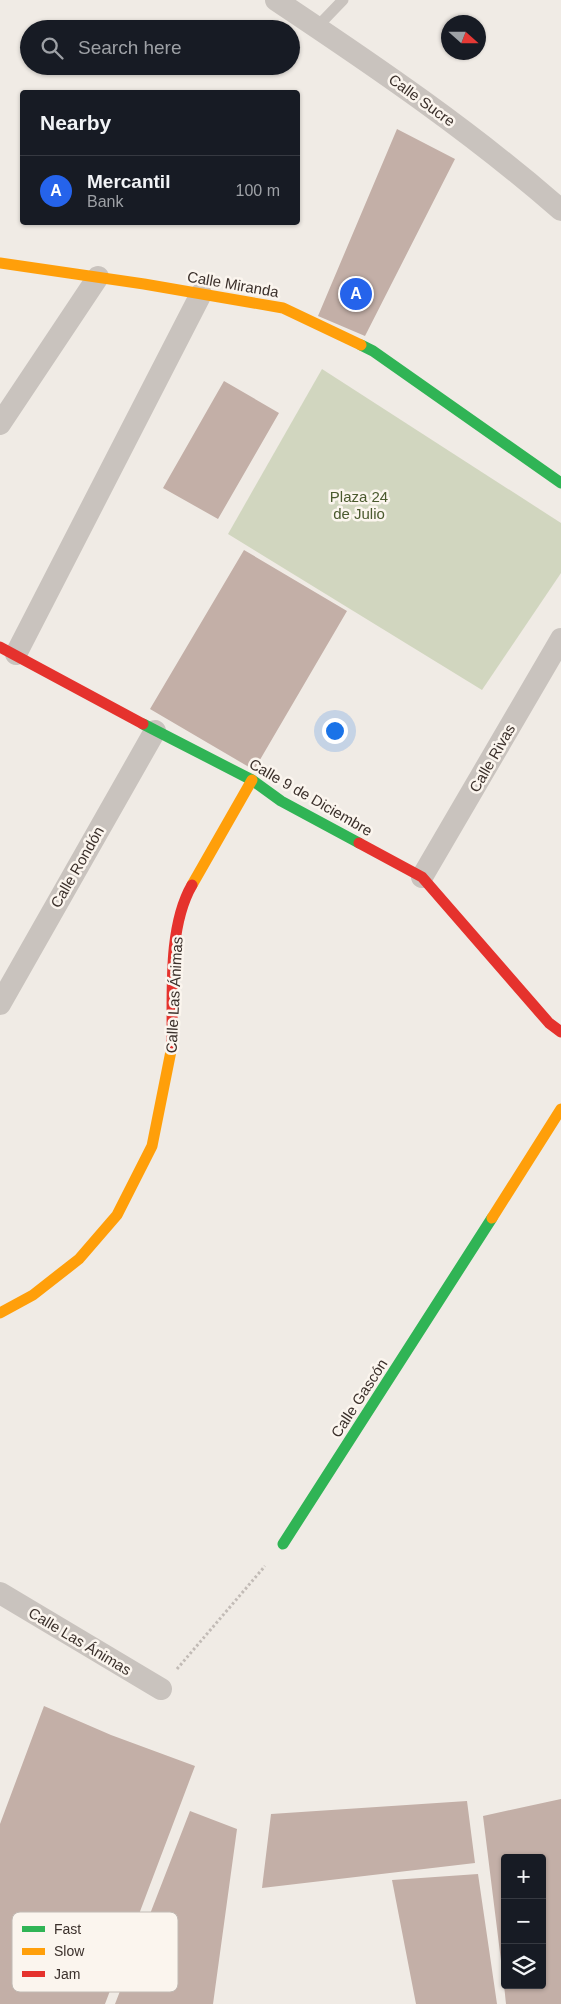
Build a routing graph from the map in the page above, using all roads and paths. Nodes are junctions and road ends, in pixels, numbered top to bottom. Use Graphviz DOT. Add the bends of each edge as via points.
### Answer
graph roads {
  1 [pos="276,0"];
  2 [pos="343,0"];
  3 [pos="317,27"];
  4 [pos="561,210"];
  5 [pos="0,263"];
  6 [pos="98,277"];
  7 [pos="201,294"];
  8 [pos="0,424"];
  9 [pos="561,483"];
  10 [pos="561,639"];
  11 [pos="8,651"];
  12 [pos="155,731"];
  13 [pos="252,780"];
  14 [pos="422,877"];
  15 [pos="0,1004"];
  16 [pos="561,1032"];
  17 [pos="561,1109"];
  18 [pos="0,1313"];
  19 [pos="284,1544"];
  20 [pos="0,1593"];
  21 [pos="160,1689"];
  1 -- 3 [label="street, Calle Sucre"];
  2 -- 3 [label="lane"];
  3 -- 4 [label="street, Calle Sucre" via="400,83 498,156"];
  5 -- 6 [label="street, Calle Miranda"];
  6 -- 7 [label="street, Calle Miranda"];
  6 -- 8 [label="street"];
  7 -- 9 [label="street, Calle Miranda" via="284,308 373,350"];
  7 -- 11 [label="street"];
  10 -- 14 [label="street, Calle Rivas"];
  11 -- 12 [label="street, Calle 9 de Diciembre"];
  12 -- 13 [label="street, Calle 9 de Diciembre"];
  12 -- 15 [label="street, Calle Rondón"];
  13 -- 14 [label="street, Calle 9 de Diciembre" via="282,801"];
  13 -- 18 [label="street, Calle Las Ánimas" via="188,892 178,923 172,1052 152,1146 117,1216 79,1259 33,1295"];
  14 -- 16 [label="street, Calle 9 de Diciembre" via="549,1023"];
  17 -- 19 [label="street, Calle Gascón"];
  19 -- 21 [label="path"];
  20 -- 21 [label="street, Calle Las Ánimas"];
}
